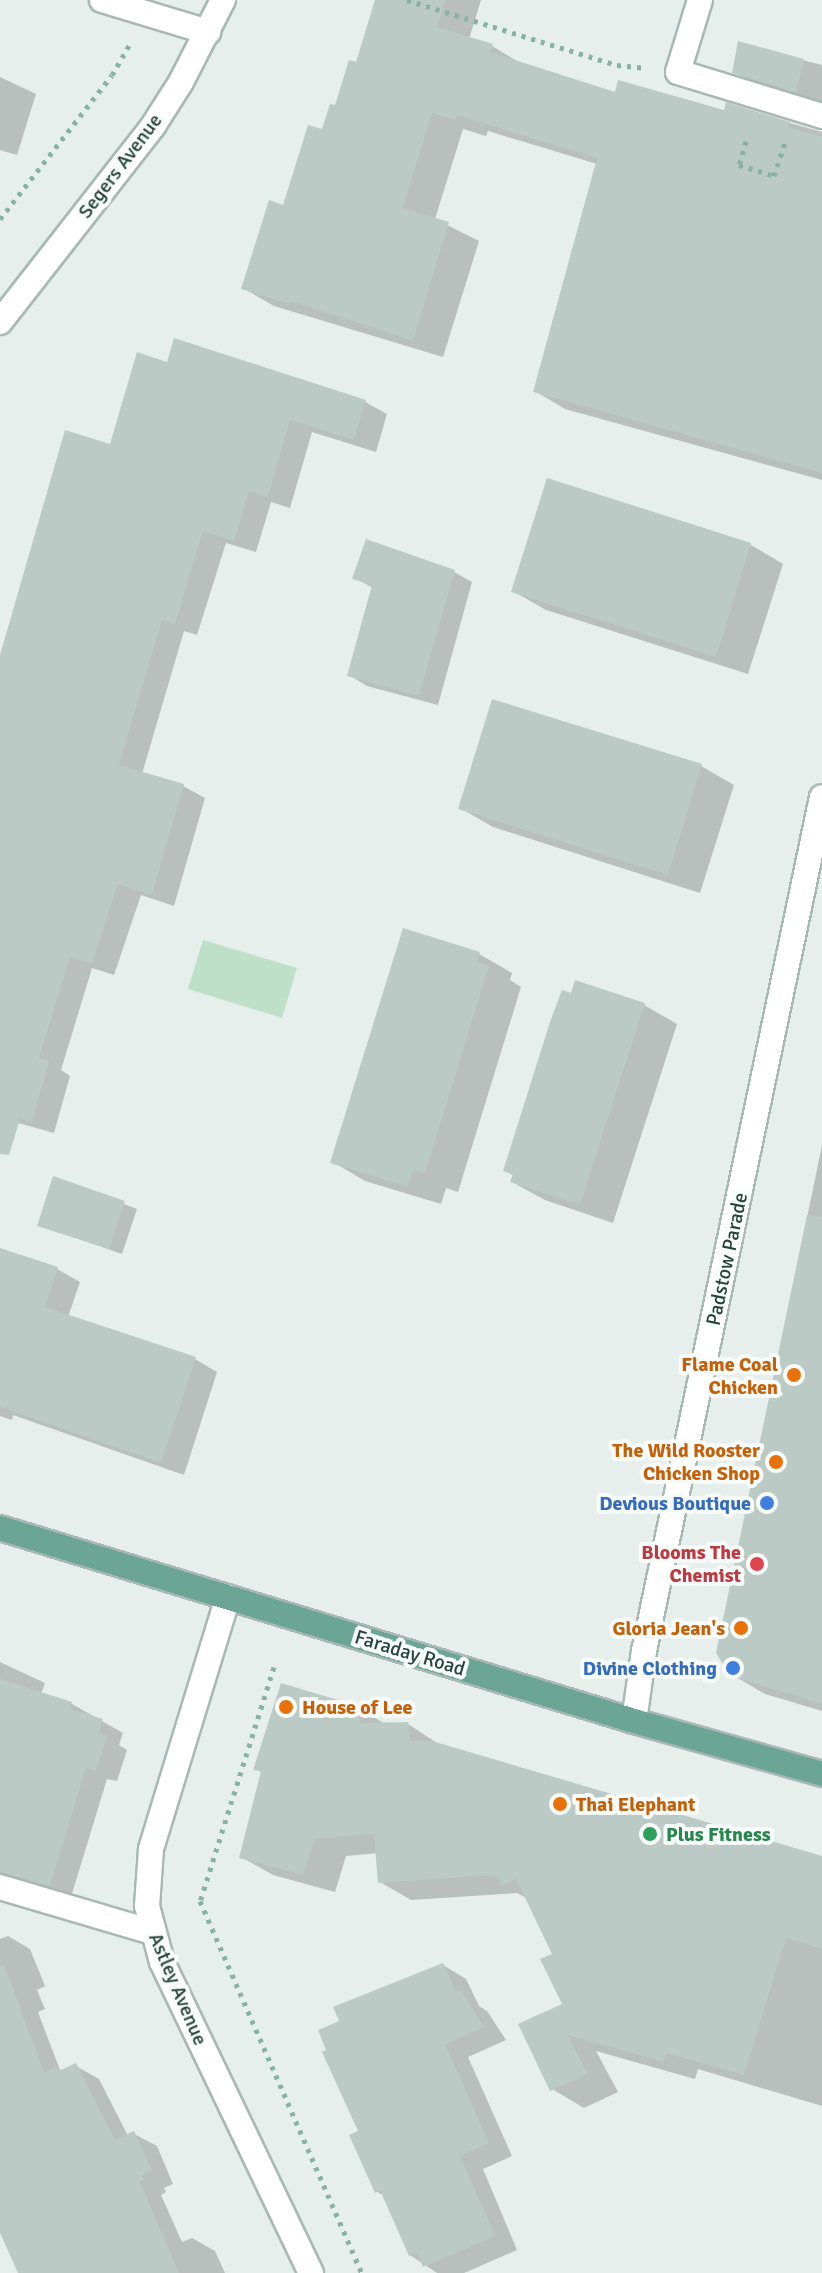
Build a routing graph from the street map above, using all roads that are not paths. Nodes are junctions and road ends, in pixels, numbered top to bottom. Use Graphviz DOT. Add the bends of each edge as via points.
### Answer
graph roads {
  1 [pos="102,0"];
  2 [pos="223,0"];
  3 [pos="700,0"];
  4 [pos="208,32"];
  5 [pos="822,116"];
  6 [pos="0,322"];
  7 [pos="822,797"];
  8 [pos="0,1528"];
  9 [pos="228,1597"];
  10 [pos="634,1721"];
  11 [pos="822,1774"];
  12 [pos="0,1887"];
  13 [pos="152,1932"];
  14 [pos="311,2273"];
  1 -- 4 [label="street"];
  2 -- 4 [label="street, Segers Avenue"];
  3 -- 5 [label="street" via="678,72"];
  4 -- 6 [label="street, Segers Avenue" via="153,126"];
  7 -- 10 [label="street, Padstow Parade" via="644,1651"];
  8 -- 9 [label="main road, Faraday Road"];
  9 -- 10 [label="main road, Faraday Road"];
  9 -- 13 [label="street, Astley Avenue" via="151,1849 147,1906"];
  10 -- 11 [label="main road, Faraday Road"];
  12 -- 13 [label="street"];
  13 -- 14 [label="street, Astley Avenue"];
}
